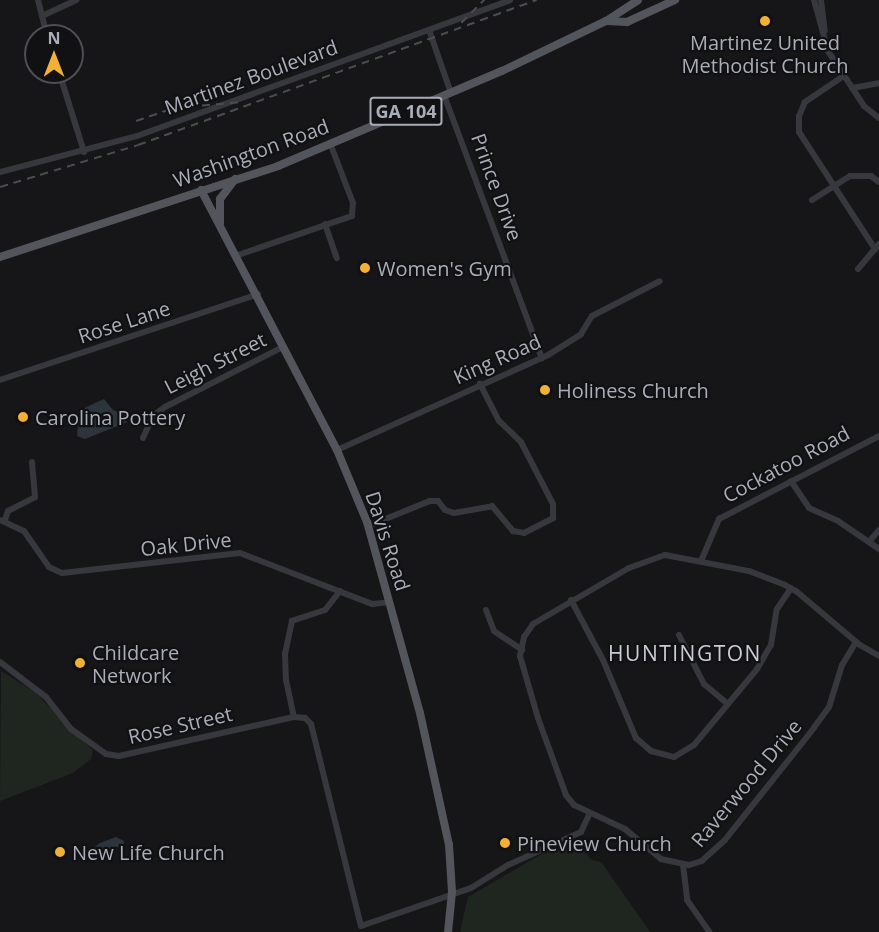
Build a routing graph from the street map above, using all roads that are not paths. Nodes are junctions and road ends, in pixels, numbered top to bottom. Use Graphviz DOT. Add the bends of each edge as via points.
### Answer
graph roads {
  1 [pos="38,0"];
  2 [pos="77,0"];
  3 [pos="510,0"];
  4 [pos="638,0"];
  5 [pos="675,0"];
  6 [pos="814,0"];
  7 [pos="821,0"];
  8 [pos="42,16"];
  9 [pos="606,21"];
  10 [pos="44,24"];
  11 [pos="429,30"];
  12 [pos="825,40"];
  13 [pos="843,77"];
  14 [pos="879,83"];
  15 [pos="62,84"];
  16 [pos="852,88"];
  17 [pos="447,94"];
  18 [pos="879,118"];
  19 [pos="330,143"];
  20 [pos="84,153"];
  21 [pos="0,172"];
  22 [pos="235,179"];
  23 [pos="879,182"];
  24 [pos="833,187"];
  25 [pos="201,190"];
  26 [pos="812,200"];
  27 [pos="220,224"];
  28 [pos="325,224"];
  29 [pos="877,246"];
  30 [pos="238,255"];
  31 [pos="0,257"];
  32 [pos="337,258"];
  33 [pos="858,268"];
  34 [pos="660,281"];
  35 [pos="258,294"];
  36 [pos="283,347"];
  37 [pos="542,358"];
  38 [pos="0,380"];
  39 [pos="480,384"];
  40 [pos="879,436"];
  41 [pos="143,438"];
  42 [pos="337,450"];
  43 [pos="32,462"];
  44 [pos="791,481"];
  45 [pos="2,520"];
  46 [pos="368,526"];
  47 [pos="879,530"];
  48 [pos="869,542"];
  49 [pos="879,549"];
  50 [pos="701,561"];
  51 [pos="790,588"];
  52 [pos="340,591"];
  53 [pos="571,600"];
  54 [pos="390,602"];
  55 [pos="486,610"];
  56 [pos="679,635"];
  57 [pos="856,642"];
  58 [pos="522,650"];
  59 [pos="879,656"];
  60 [pos="0,662"];
  61 [pos="728,704"];
  62 [pos="294,717"];
  63 [pos="589,815"];
  64 [pos="682,865"];
  65 [pos="452,892"];
  66 [pos="448,932"];
  67 [pos="709,932"];
  1 -- 8 [label="street"];
  2 -- 8 [label="street"];
  3 -- 11 [label="street, Martinez Boulevard"];
  4 -- 9 [label="main road, Washington Road / GA 104"];
  5 -- 9 [label="main road, Washington Road / GA 104" via="627,22"];
  6 -- 12 [label="street"];
  7 -- 12 [label="street"];
  8 -- 10 [label="street"];
  9 -- 17 [label="main road, Washington Road / GA 104"];
  11 -- 17 [label="street, Prince Drive"];
  11 -- 20 [label="street, Martinez Boulevard"];
  12 -- 13 [label="street"];
  13 -- 16 [label="street"];
  13 -- 24 [label="street" via="806,102 799,116 799,132"];
  14 -- 16 [label="street"];
  15 -- 20 [label="street"];
  16 -- 18 [label="street" via="864,106"];
  17 -- 19 [label="main road, Washington Road / GA 104"];
  17 -- 37 [label="street, Prince Drive"];
  19 -- 22 [label="main road, Washington Road / GA 104"];
  19 -- 28 [label="street" via="353,203 352,216"];
  20 -- 21 [label="street, Martinez Boulevard"];
  22 -- 25 [label="main road, Washington Road / GA 104"];
  22 -- 27 [label="main road" via="220,199"];
  23 -- 24 [label="street" via="871,176 850,176"];
  24 -- 26 [label="street"];
  24 -- 29 [label="street"];
  25 -- 27 [label="main road, Davis Road"];
  25 -- 31 [label="main road, Washington Road / GA 104"];
  27 -- 30 [label="main road, Davis Road"];
  28 -- 30 [label="street"];
  28 -- 32 [label="street"];
  29 -- 33 [label="street"];
  30 -- 35 [label="main road, Davis Road"];
  34 -- 37 [label="street, King Road" via="592,316 581,334"];
  35 -- 36 [label="main road, Davis Road"];
  35 -- 38 [label="street, Rose Lane"];
  36 -- 41 [label="street, Leigh Street" via="165,406 153,416"];
  36 -- 42 [label="main road, Davis Road"];
  37 -- 39 [label="street, King Road"];
  39 -- 42 [label="street, King Road"];
  39 -- 46 [label="street" via="499,422 521,442 553,504 553,518 524,533 513,531 492,506 454,513 438,501 430,501"];
  40 -- 44 [label="street, Cockatoo Road"];
  42 -- 46 [label="main road, Davis Road"];
  43 -- 45 [label="street" via="35,498 8,511"];
  44 -- 48 [label="street" via="808,508 838,521"];
  44 -- 50 [label="street, Cockatoo Road" via="719,519"];
  45 -- 52 [label="street, Oak Drive" via="24,531 49,567 62,573 240,553"];
  46 -- 54 [label="main road, Davis Road"];
  47 -- 48 [label="street"];
  48 -- 49 [label="street"];
  50 -- 51 [label="street" via="749,571"];
  50 -- 53 [label="street" via="665,555 649,558"];
  51 -- 57 [label="street"];
  51 -- 61 [label="street" via="777,609 771,645"];
  52 -- 54 [label="street, Oak Drive" via="372,604"];
  52 -- 62 [label="street" via="325,610 292,621 286,671"];
  53 -- 58 [label="street" via="532,624"];
  53 -- 61 [label="street" via="603,660 636,738 651,751 665,756 685,754"];
  54 -- 65 [label="main road, Davis Road" via="441,803"];
  55 -- 58 [label="street" via="494,631"];
  56 -- 61 [label="street" via="704,684"];
  57 -- 59 [label="street"];
  57 -- 64 [label="street, Raverwood Drive" via="842,665 829,707 814,728 712,854 702,861"];
  58 -- 63 [label="street, Raverwood Drive" via="526,684 566,795"];
  60 -- 62 [label="street, Rose Street" via="46,697 71,729 106,754 118,756"];
  62 -- 65 [label="street" via="311,723 361,926"];
  63 -- 64 [label="street, Raverwood Drive" via="625,829 661,859"];
  63 -- 65 [label="street" via="581,832 508,865 471,888"];
  64 -- 67 [label="street" via="687,900"];
  65 -- 66 [label="main road, Davis Road"];
}
